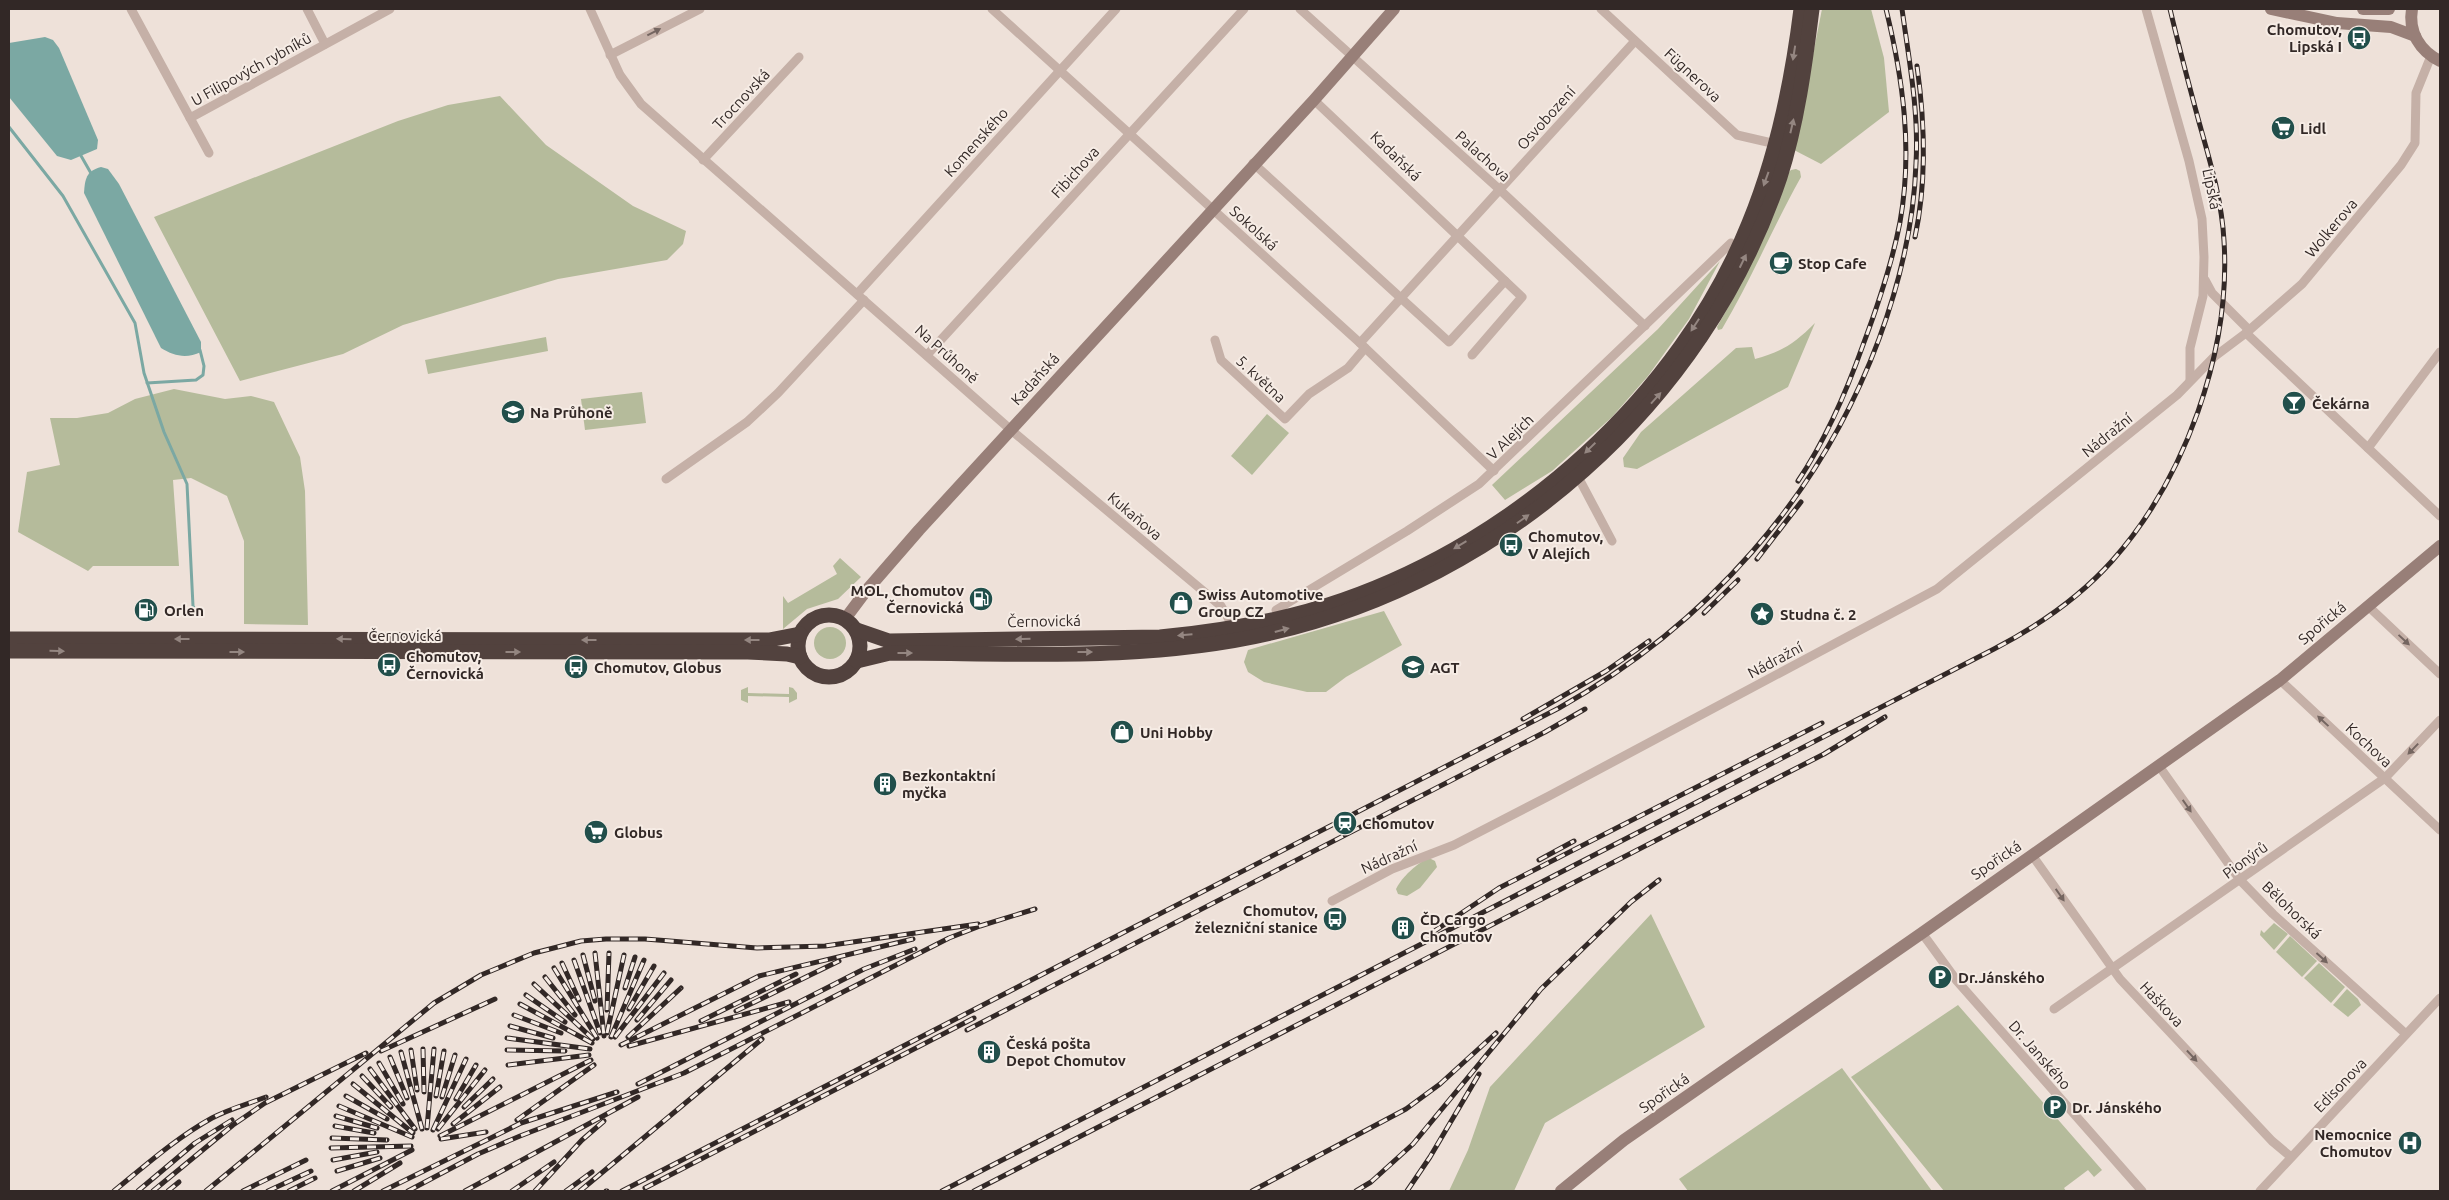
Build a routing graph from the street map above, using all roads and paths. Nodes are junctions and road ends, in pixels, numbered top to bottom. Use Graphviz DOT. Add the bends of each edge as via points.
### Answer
graph roads {
  1 [pos="131,9"];
  2 [pos="307,9"];
  3 [pos="390,9"];
  4 [pos="590,9"];
  5 [pos="700,9"];
  6 [pos="992,9"];
  7 [pos="1116,9"];
  8 [pos="1244,9"];
  9 [pos="1300,9"];
  10 [pos="1394,9"];
  11 [pos="1601,9"];
  12 [pos="1800,9"];
  13 [pos="1812,9"];
  14 [pos="2146,9"];
  15 [pos="2271,9"];
  16 [pos="2363,9"];
  17 [pos="2389,9"];
  18 [pos="2412,9"];
  19 [pos="2414,36"];
  20 [pos="1635,41"];
  21 [pos="326,44"];
  22 [pos="610,55"];
  23 [pos="1352,55"];
  24 [pos="799,57"];
  25 [pos="2436,59"];
  26 [pos="1060,70"];
  27 [pos="1314,100"];
  28 [pos="190,118"];
  29 [pos="1129,134"];
  30 [pos="1776,144"];
  31 [pos="209,154"];
  32 [pos="703,160"];
  33 [pos="1253,163"];
  34 [pos="1499,189"];
  35 [pos="1212,209"];
  36 [pos="1457,236"];
  37 [pos="1730,243"];
  38 [pos="2204,276"];
  39 [pos="1505,281"];
  40 [pos="861,297"];
  41 [pos="1399,298"];
  42 [pos="1645,326"];
  43 [pos="2247,331"];
  44 [pos="1215,340"];
  45 [pos="1362,345"];
  46 [pos="2440,352"];
  47 [pos="927,355"];
  48 [pos="1472,355"];
  49 [pos="2190,380"];
  50 [pos="1011,430"];
  51 [pos="2368,448"];
  52 [pos="1574,470"];
  53 [pos="1494,471"];
  54 [pos="666,479"];
  55 [pos="2440,516"];
  56 [pos="1612,541"];
  57 [pos="2440,546"];
  58 [pos="2369,607"];
  59 [pos="1276,610"];
  60 [pos="845,619"];
  61 [pos="857,630"];
  62 [pos="800,634"];
  63 [pos="1234,634"];
  64 [pos="9,639"];
  65 [pos="9,651"];
  66 [pos="800,658"];
  67 [pos="857,661"];
  68 [pos="2440,674"];
  69 [pos="2280,680"];
  70 [pos="2440,720"];
  71 [pos="2160,766"];
  72 [pos="2385,778"];
  73 [pos="2440,830"];
  74 [pos="2032,855"];
  75 [pos="2240,880"];
  76 [pos="1332,901"];
  77 [pos="1922,933"];
  78 [pos="2112,969"];
  79 [pos="2440,998"];
  80 [pos="2054,1008"];
  81 [pos="2406,1034"];
  82 [pos="2290,1157"];
  83 [pos="1561,1191"];
  84 [pos="2142,1191"];
  85 [pos="2260,1191"];
  1 -- 28 [label="street, U Filipových rybníků"];
  2 -- 21 [label="street, U Filipových rybníků"];
  3 -- 21 [label="street, U Filipových rybníků"];
  4 -- 22 [label="street, Na Průhoně"];
  22 -- 5 [label="street, one-way"];
  6 -- 26 [label="street, Sokolská"];
  7 -- 26 [label="street, Komenského"];
  8 -- 29 [label="street, Fibichova"];
  9 -- 23 [label="street, Palachova"];
  10 -- 23 [label="street, Kadaňská"];
  11 -- 20 [label="street, Fügnerova"];
  12 -- 30 [label="highway, one-way" via="1787,98"];
  52 -- 13 [label="highway, one-way" via="1663,391 1706,330 1733,282 1780,176 1799,98"];
  14 -- 38 [label="street, Lipská" via="2198,196"];
  15 -- 19 [label="street" via="2337,23 2391,27"];
  16 -- 17 [label="street"];
  18 -- 19 [label="street"];
  19 -- 25 [label="street" via="2421,47"];
  20 -- 30 [label="street, Fügnerova" via="1737,134"];
  20 -- 34 [label="street, Osvobození"];
  21 -- 28 [label="street, U Filipových rybníků"];
  22 -- 32 [label="street, Na Průhoně" via="641,104"];
  23 -- 27 [label="street, Kadaňská"];
  23 -- 34 [label="street, Palachova"];
  24 -- 32 [label="street, Trocnovská"];
  25 -- 43 [label="street, Wolkerova" via="2416,93 2415,143 2401,166 2302,284"];
  26 -- 29 [label="street, Sokolská"];
  26 -- 40 [label="street, Komenského"];
  27 -- 33 [label="street, Kadaňská"];
  27 -- 36 [label="street, Kadaňská"];
  28 -- 31 [label="street, U Filipových rybníků"];
  29 -- 35 [label="street, Sokolská"];
  29 -- 47 [label="street, Fibichova"];
  30 -- 52 [label="highway, one-way" via="1749,225 1703,311 1679,349 1635,404"];
  32 -- 40 [label="street, Na Průhoně"];
  33 -- 35 [label="street, Kadaňská"];
  33 -- 41 [label="street"];
  34 -- 36 [label="street, Osvobození"];
  34 -- 42 [label="street, Palachova"];
  35 -- 45 [label="street, Sokolská"];
  35 -- 50 [label="street, Kadaňská"];
  36 -- 39 [label="street"];
  36 -- 41 [label="street, Osvobození"];
  37 -- 42 [label="street, V Alejích"];
  38 -- 43 [label="street" via="2212,293"];
  38 -- 49 [label="street, Lipská" via="2200,315 2190,348"];
  39 -- 41 [label="street" via="1449,342"];
  39 -- 48 [label="street" via="1522,297"];
  40 -- 47 [label="street, Na Průhoně"];
  40 -- 54 [label="street" via="778,393 747,422"];
  41 -- 45 [label="street, Osvobození"];
  42 -- 53 [label="street, V Alejích"];
  43 -- 49 [label="street, Wolkerova"];
  43 -- 51 [label="street"];
  44 -- 45 [label="street, 5. května" via="1221,360 1285,419 1309,394 1348,368"];
  45 -- 53 [label="street, Sokolská"];
  46 -- 51 [label="street"];
  47 -- 50 [label="street, Na Průhoně"];
  49 -- 76 [label="street, Nádražní" via="2177,395 1931,593 1541,800 1454,844 1392,869"];
  50 -- 60 [label="street, Kadaňská" via="872,584"];
  50 -- 63 [label="street, Kukaňova" via="1221,606"];
  51 -- 55 [label="street"];
  52 -- 56 [label="street"];
  52 -- 63 [label="highway" via="1542,506 1489,542 1416,583 1318,620"];
  53 -- 59 [label="street, V Alejích" via="1408,531"];
  57 -- 58 [label="street, Spořická"];
  58 -- 68 [label="street, one-way"];
  58 -- 69 [label="street, Spořická"];
  60 -- 61 [label="highway, Černovická"];
  60 -- 62 [label="highway" via="831,614 821,615 805,626"];
  63 -- 61 [label="highway, Černovická, one-way" via="889,640"];
  61 -- 67 [label="highway" via="860,640"];
  62 -- 64 [label="highway, Černovická, one-way" via="769,640"];
  62 -- 66 [label="highway"];
  67 -- 63 [label="highway, Černovická, one-way" via="890,653 1164,649"];
  65 -- 66 [label="highway, Černovická, one-way" via="748,652"];
  66 -- 67 [label="highway, Černovická" via="811,671 828,677 842,675"];
  69 -- 71 [label="street, Spořická"];
  72 -- 69 [label="street, Kochova, one-way"];
  70 -- 72 [label="street, Pionýrů, one-way"];
  71 -- 74 [label="street, Spořická"];
  71 -- 75 [label="street, Bělohorská, one-way"];
  72 -- 73 [label="street, Kochova"];
  72 -- 75 [label="street, Pionýrů"];
  74 -- 77 [label="street, Spořická"];
  74 -- 78 [label="street, Haškova, one-way"];
  75 -- 78 [label="street, Pionýrů"];
  75 -- 81 [label="street, Bělohorská, one-way"];
  77 -- 83 [label="street, Spořická" via="1624,1140"];
  77 -- 84 [label="street, Dr. Janského" via="1961,986"];
  78 -- 80 [label="street, Pionýrů"];
  78 -- 82 [label="street, Haškova, one-way"];
  79 -- 81 [label="street, Edisonova"];
  81 -- 82 [label="street, Edisonova"];
  82 -- 85 [label="street, Edisonova"];
}
